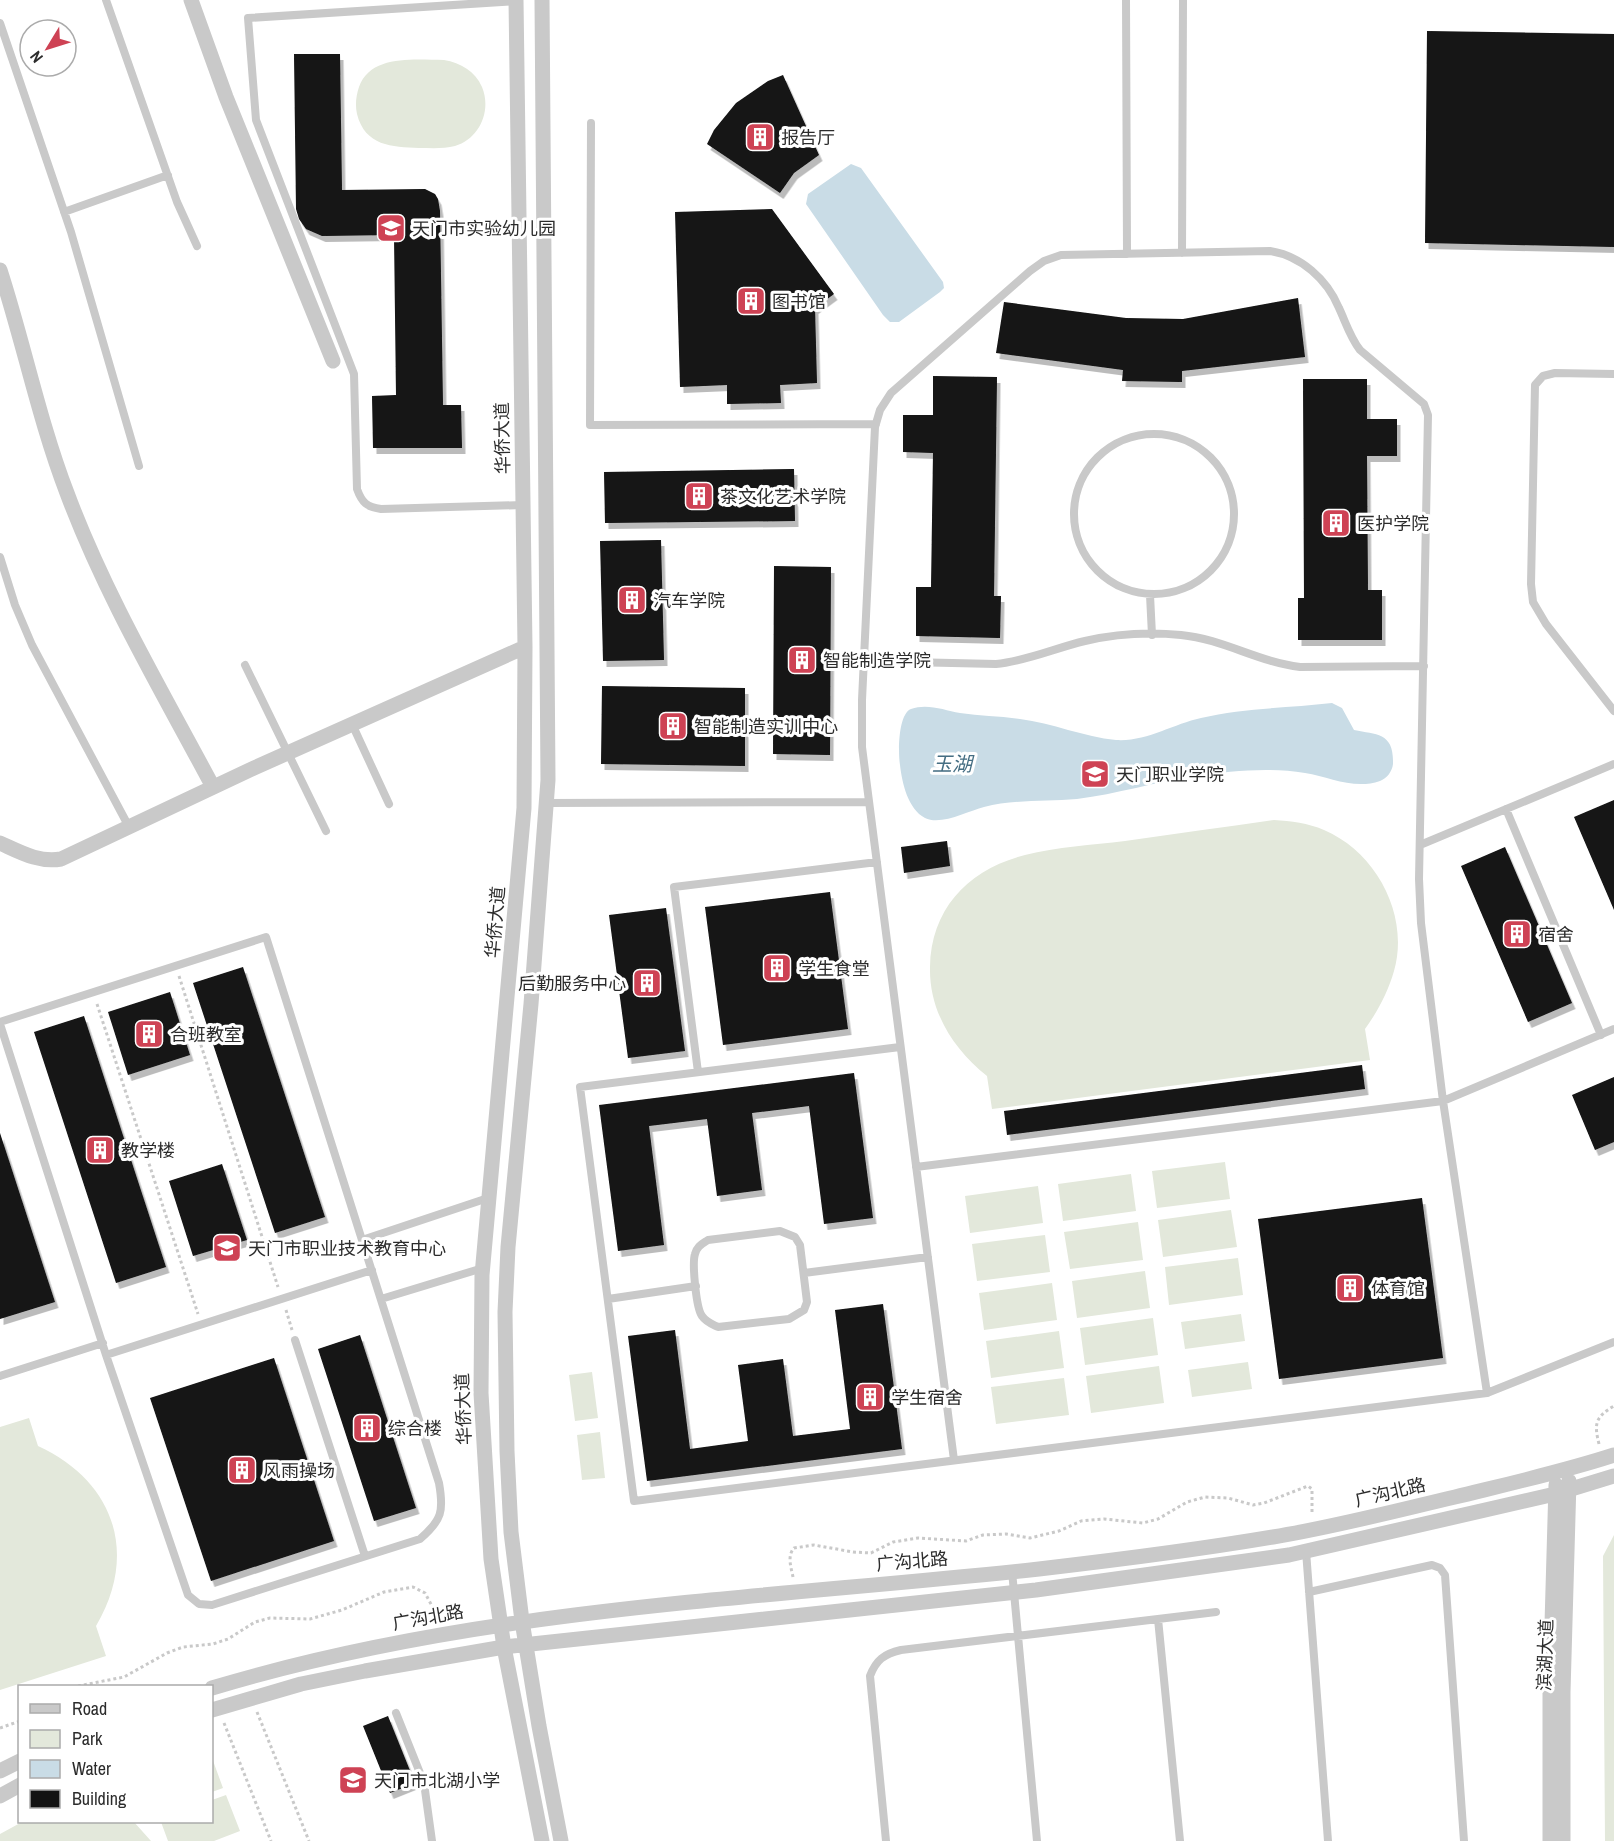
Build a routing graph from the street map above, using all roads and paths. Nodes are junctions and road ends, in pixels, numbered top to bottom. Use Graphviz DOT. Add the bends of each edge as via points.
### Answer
graph roads {
  1 [pos="106,0"];
  2 [pos="191,0"];
  3 [pos="542,0"];
  4 [pos="1126,0"];
  5 [pos="1183,0"];
  6 [pos="516,1"];
  7 [pos="0,23"];
  8 [pos="591,123"];
  9 [pos="168,176"];
  10 [pos="64,212"];
  11 [pos="197,246"];
  12 [pos="1182,253"];
  13 [pos="1127,254"];
  14 [pos="0,270"];
  15 [pos="333,361"];
  16 [pos="1614,374"];
  17 [pos="876,424"];
  18 [pos="139,466"];
  19 [pos="523,505"];
  20 [pos="0,556"];
  21 [pos="1150,595"];
  22 [pos="1152,635"];
  23 [pos="525,647"];
  24 [pos="864,661"];
  25 [pos="245,664"];
  26 [pos="1424,666"];
  27 [pos="1614,711"];
  28 [pos="352,724"];
  29 [pos="288,753"];
  30 [pos="1614,764"];
  31 [pos="213,787"];
  32 [pos="869,802"];
  33 [pos="547,803"];
  34 [pos="389,804"];
  35 [pos="1506,809"];
  36 [pos="129,827"];
  37 [pos="326,831"];
  38 [pos="0,843"];
  39 [pos="1420,845"];
  40 [pos="877,862"];
  41 [pos="175,966"];
  42 [pos="93,992"];
  43 [pos="0,1023"];
  44 [pos="1614,1029"];
  45 [pos="1600,1035"];
  46 [pos="900,1047"];
  47 [pos="698,1072"];
  48 [pos="1443,1101"];
  49 [pos="916,1167"];
  50 [pos="488,1198"];
  51 [pos="362,1240"];
  52 [pos="928,1257"];
  53 [pos="483,1268"];
  54 [pos="372,1270"];
  55 [pos="804,1273"];
  56 [pos="696,1286"];
  57 [pos="282,1299"];
  58 [pos="381,1299"];
  59 [pos="608,1299"];
  60 [pos="201,1325"];
  61 [pos="295,1340"];
  62 [pos="1614,1342"];
  63 [pos="103,1343"];
  64 [pos="106,1355"];
  65 [pos="0,1376"];
  66 [pos="1487,1393"];
  67 [pos="1614,1406"];
  68 [pos="1608,1457"];
  69 [pos="954,1460"];
  70 [pos="1562,1471"];
  71 [pos="1614,1476"];
  72 [pos="1562,1493"];
  73 [pos="1312,1529"];
  74 [pos="1306,1551"];
  75 [pos="366,1556"];
  76 [pos="1011,1571"];
  77 [pos="795,1592"];
  78 [pos="1014,1592"];
  79 [pos="1309,1592"];
  80 [pos="1216,1612"];
  81 [pos="1158,1619"];
  82 [pos="522,1621"];
  83 [pos="501,1624"];
  84 [pos="447,1634"];
  85 [pos="1018,1636"];
  86 [pos="526,1644"];
  87 [pos="504,1647"];
  88 [pos="83,1685"];
  89 [pos="213,1688"];
  90 [pos="251,1698"];
  91 [pos="215,1709"];
  92 [pos="396,1713"];
  93 [pos="18,1722"];
  94 [pos="0,1728"];
  95 [pos="18,1762"];
  96 [pos="0,1771"];
  97 [pos="18,1786"];
  98 [pos="0,1796"];
  99 [pos="271,1841"];
  100 [pos="309,1841"];
  101 [pos="432,1841"];
  102 [pos="542,1841"];
  103 [pos="561,1841"];
  104 [pos="886,1841"];
  105 [pos="1037,1841"];
  106 [pos="1180,1841"];
  107 [pos="1328,1841"];
  108 [pos="1464,1841"];
  109 [pos="1550,1841"];
  110 [pos="1563,1841"];
  1 -- 9 [label="lane"];
  2 -- 15 [label="street"];
  3 -- 33 [label="street"];
  4 -- 13 [label="lane"];
  5 -- 12 [label="lane"];
  6 -- 19 [label="street, 华侨大道"];
  6 -- 19 [label="lane" via="248,18 256,120 354,374 360,498 381,509"];
  7 -- 10 [label="lane"];
  8 -- 17 [label="lane" via="590,425"];
  9 -- 10 [label="lane"];
  9 -- 11 [label="lane"];
  10 -- 18 [label="lane"];
  12 -- 13 [label="lane"];
  12 -- 26 [label="lane" via="1269,251 1302,263 1331,292 1360,350 1424,404 1429,428"];
  13 -- 17 [label="lane" via="1061,255 1044,261 891,393"];
  14 -- 31 [label="street" via="67,495 100,573"];
  16 -- 27 [label="lane" via="1555,373 1543,376 1535,385 1531,584 1533,602 1546,624"];
  17 -- 24 [label="lane"];
  19 -- 23 [label="street, 华侨大道"];
  20 -- 36 [label="lane" via="32,645"];
  21 -- 21 [label="lane" via="1124,589 1102,575 1085,555 1075,530 1074,504 1082,479 1097,458 1118,442 1143,435 1170,436 1195,445 1215,463 1229,485 1234,512 1231,538 1219,562 1200,580 1176,592"];
  21 -- 22 [label="lane"];
  22 -- 24 [label="lane" via="1086,641 1017,662 996,664"];
  22 -- 26 [label="lane" via="1208,639 1265,661 1290,666"];
  23 -- 28 [label="street"];
  23 -- 50 [label="street, 华侨大道" via="524,808"];
  24 -- 32 [label="lane" via="862,747"];
  25 -- 29 [label="lane"];
  26 -- 39 [label="lane"];
  28 -- 29 [label="street"];
  28 -- 34 [label="lane"];
  29 -- 31 [label="street"];
  29 -- 37 [label="lane"];
  30 -- 35 [label="lane"];
  31 -- 36 [label="street"];
  32 -- 33 [label="lane"];
  32 -- 40 [label="lane"];
  33 -- 82 [label="street" via="505,1312 507,1463"];
  35 -- 39 [label="lane"];
  35 -- 45 [label="lane"];
  36 -- 38 [label="street" via="49,861"];
  39 -- 48 [label="lane" via="1420,924"];
  40 -- 46 [label="lane"];
  40 -- 47 [label="lane" via="674,887"];
  41 -- 42 [label="lane"];
  41 -- 51 [label="lane" via="266,937"];
  41 -- 57 [label="path"];
  42 -- 43 [label="lane"];
  42 -- 60 [label="path"];
  43 -- 63 [label="lane"];
  44 -- 45 [label="lane"];
  45 -- 48 [label="lane"];
  46 -- 47 [label="lane"];
  46 -- 49 [label="lane"];
  47 -- 59 [label="lane" via="580,1087"];
  48 -- 49 [label="lane"];
  48 -- 66 [label="lane"];
  49 -- 52 [label="lane"];
  50 -- 51 [label="lane"];
  50 -- 53 [label="street, 华侨大道"];
  51 -- 54 [label="lane"];
  52 -- 55 [label="lane"];
  52 -- 69 [label="lane"];
  53 -- 58 [label="lane"];
  53 -- 83 [label="street, 华侨大道" via="481,1382 485,1488"];
  54 -- 57 [label="lane"];
  54 -- 58 [label="lane"];
  55 -- 56 [label="lane" via="807,1302 804,1310 789,1319 718,1327 702,1317"];
  55 -- 56 [label="lane" via="800,1245 795,1237 780,1231 700,1244 693,1260"];
  56 -- 59 [label="lane"];
  57 -- 60 [label="lane"];
  57 -- 61 [label="path"];
  58 -- 75 [label="lane" via="442,1502 440,1516 420,1539"];
  59 -- 69 [label="lane" via="634,1501"];
  60 -- 64 [label="lane"];
  61 -- 75 [label="lane"];
  62 -- 66 [label="lane"];
  63 -- 64 [label="lane"];
  63 -- 65 [label="lane"];
  64 -- 75 [label="lane" via="182,1579 188,1595 199,1604 212,1605"];
  66 -- 69 [label="lane"];
  67 -- 68 [label="path" via="1598,1418 1596,1429"];
  68 -- 70 [label="street, 广沟北路"];
  70 -- 72 [label="street, 滨湖大道"];
  70 -- 73 [label="street, 广沟北路"];
  71 -- 72 [label="street"];
  72 -- 74 [label="street"];
  72 -- 109 [label="street, 滨湖大道" via="1550,1693"];
  72 -- 110 [label="street, 滨湖大道"];
  73 -- 76 [label="street, 广沟北路" via="1155,1555"];
  73 -- 77 [label="path" via="1312,1489 1308,1486 1253,1506 1228,1498 1205,1497 1143,1523 1081,1521 1030,1538 1006,1534 966,1541 918,1538 893,1542 871,1553 814,1545 794,1548 790,1560"];
  74 -- 78 [label="street"];
  74 -- 79 [label="lane"];
  76 -- 77 [label="street, 广沟北路"];
  76 -- 78 [label="lane"];
  77 -- 82 [label="street, 广沟北路"];
  78 -- 85 [label="lane"];
  78 -- 86 [label="street"];
  79 -- 107 [label="lane"];
  79 -- 108 [label="lane" via="1432,1565 1445,1575"];
  80 -- 81 [label="lane"];
  81 -- 85 [label="lane"];
  81 -- 106 [label="lane"];
  82 -- 83 [label="street, 广沟北路"];
  82 -- 86 [label="street"];
  83 -- 84 [label="street, 广沟北路"];
  83 -- 87 [label="street, 华侨大道"];
  84 -- 88 [label="path" via="425,1593 412,1587 384,1592 310,1619 270,1618 255,1622 228,1639 183,1647 124,1677"];
  84 -- 89 [label="street, 广沟北路" via="323,1658"];
  85 -- 104 [label="lane" via="901,1650 888,1653 875,1663 870,1676"];
  85 -- 105 [label="lane"];
  86 -- 87 [label="street"];
  86 -- 103 [label="street"];
  87 -- 90 [label="street" via="364,1671"];
  87 -- 102 [label="street, 华侨大道"];
  90 -- 91 [label="street"];
  90 -- 100 [label="path"];
  91 -- 99 [label="path"];
  92 -- 101 [label="lane" via="424,1783"];
  93 -- 94 [label="path"];
  95 -- 96 [label="street"];
  97 -- 98 [label="street"];
}
